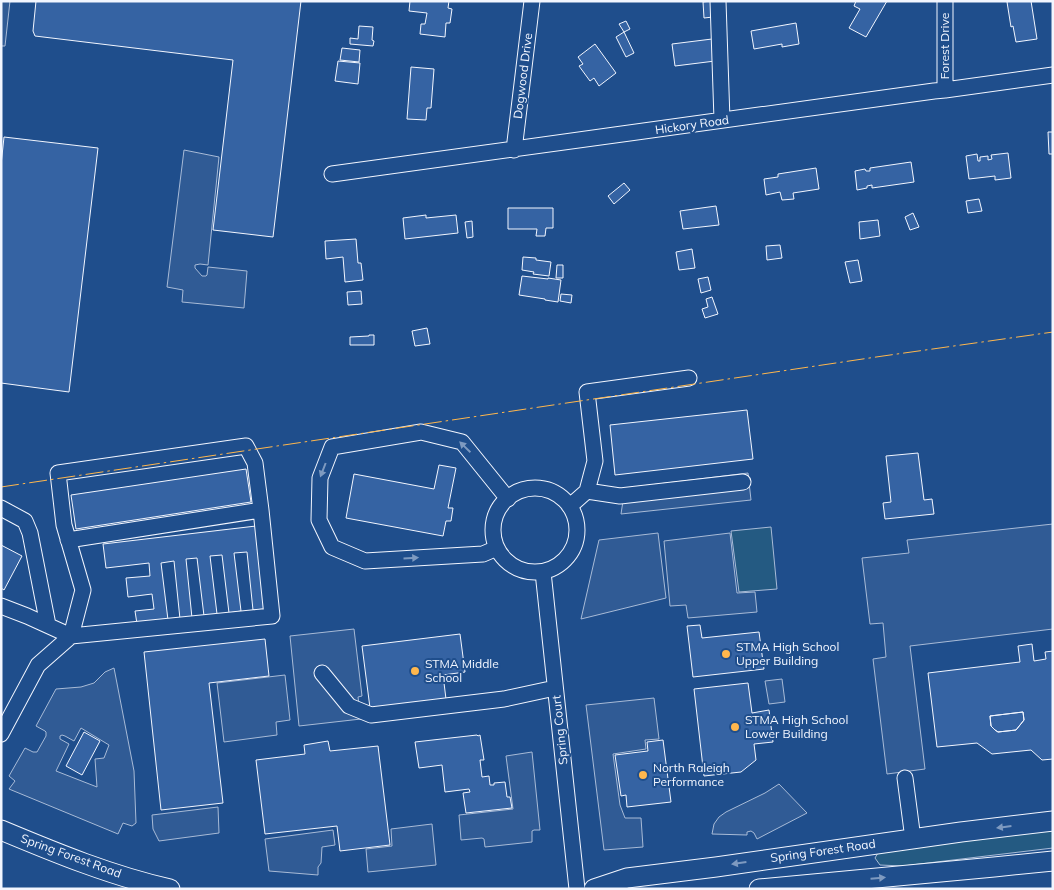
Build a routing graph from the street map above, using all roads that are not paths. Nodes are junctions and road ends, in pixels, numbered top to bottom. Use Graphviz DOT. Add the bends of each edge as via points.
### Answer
graph roads {
  1 [pos="532,1"];
  2 [pos="718,1"];
  3 [pos="945,1"];
  4 [pos="1053,75"];
  5 [pos="945,90"];
  6 [pos="722,120"];
  7 [pos="514,150"];
  8 [pos="332,174"];
  9 [pos="689,378"];
  10 [pos="743,482"];
  11 [pos="588,491"];
  12 [pos="508,499"];
  13 [pos="570,506"];
  14 [pos="1,508"];
  15 [pos="260,510"];
  16 [pos="68,540"];
  17 [pos="497,548"];
  18 [pos="543,572"];
  19 [pos="1,606"];
  20 [pos="48,625"];
  21 [pos="71,636"];
  22 [pos="322,673"];
  23 [pos="555,688"];
  24 [pos="1,734"];
  25 [pos="906,778"];
  26 [pos="1053,821"];
  27 [pos="1,830"];
  28 [pos="913,839"];
  29 [pos="1053,861"];
  30 [pos="120,882"];
  31 [pos="170,889"];
  32 [pos="577,889"];
  33 [pos="594,889"];
  34 [pos="759,889"];
  1 -- 7 [label="street, Dogwood Drive"];
  2 -- 6 [label="street"];
  3 -- 5 [label="street, Forest Drive"];
  4 -- 5 [label="street, Hickory Road"];
  5 -- 6 [label="street, Hickory Road"];
  6 -- 7 [label="street, Hickory Road"];
  7 -- 8 [label="street, Hickory Road"];
  9 -- 11 [label="street" via="587,392 595,461"];
  10 -- 11 [label="street" via="620,496"];
  11 -- 13 [label="street"];
  12 -- 13 [label="street" via="533,488 560,496"];
  12 -- 17 [label="street" via="494,522"];
  12 -- 17 [label="street, one-way" via="462,442 421,432 332,447 320,478 319,520 332,547 365,561 483,554"];
  13 -- 18 [label="street" via="576,518 574,546 567,558"];
  14 -- 20 [label="street" via="24,521 30,533"];
  15 -- 16 [label="street"];
  15 -- 16 [label="street" via="254,463 246,446 58,473"];
  15 -- 21 [label="street" via="272,616"];
  16 -- 21 [label="street" via="83,590"];
  17 -- 18 [label="street" via="516,568"];
  18 -- 23 [label="street, Spring Court"];
  19 -- 20 [label="street"];
  20 -- 21 [label="street"];
  21 -- 24 [label="street" via="38,665"];
  22 -- 23 [label="street" via="349,706 371,715 504,699"];
  23 -- 32 [label="street, Spring Court"];
  25 -- 28 [label="street"];
  26 -- 28 [label="main road, Spring Forest Road, one-way"];
  27 -- 30 [label="main road, Spring Forest Road"];
  28 -- 33 [label="main road, Spring Forest Road, one-way" via="627,878"];
  34 -- 29 [label="main road, one-way"];
  30 -- 31 [label="main road, Spring Forest Road"];
}
